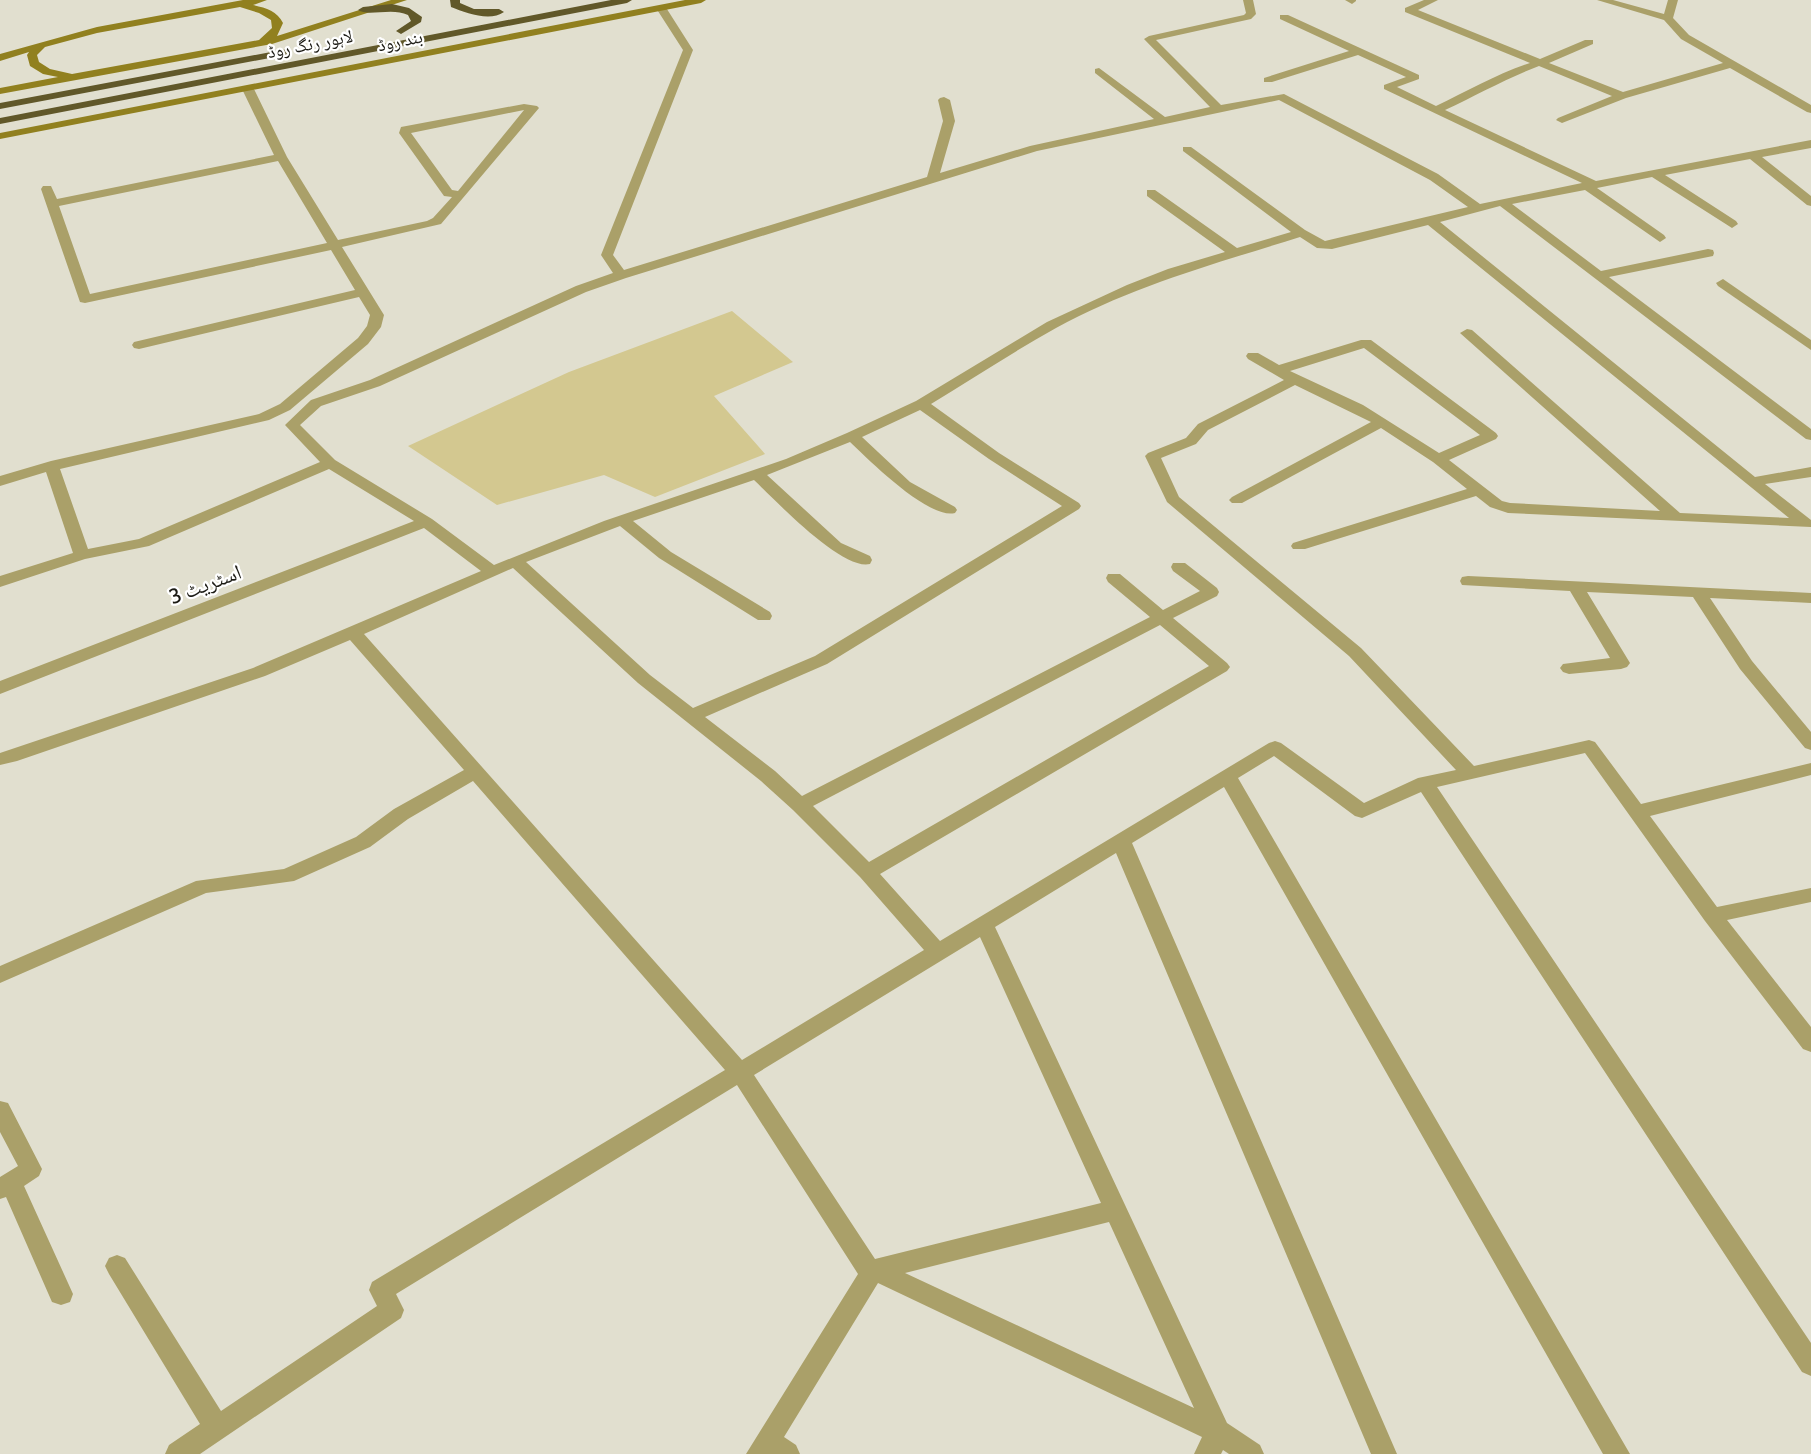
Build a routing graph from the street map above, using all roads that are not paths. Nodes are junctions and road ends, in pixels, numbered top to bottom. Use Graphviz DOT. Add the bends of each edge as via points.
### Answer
graph roads {
  1 [pos="262,0"];
  2 [pos="402,0"];
  3 [pos="455,0"];
  4 [pos="565,0"];
  5 [pos="627,0"];
  6 [pos="701,0"];
  7 [pos="1248,0"];
  8 [pos="1433,0"];
  9 [pos="1602,0"];
  10 [pos="1673,0"];
  11 [pos="543,4"];
  12 [pos="231,5"];
  13 [pos="662,8"];
  14 [pos="363,10"];
  15 [pos="1284,17"];
  16 [pos="1668,18"];
  17 [pos="463,19"];
  18 [pos="432,25"];
  19 [pos="401,31"];
  20 [pos="389,33"];
  21 [pos="1589,42"];
  22 [pos="261,43"];
  23 [pos="42,44"];
  24 [pos="296,51"];
  25 [pos="1359,51"];
  26 [pos="0,58"];
  27 [pos="1539,63"];
  28 [pos="1732,64"];
  29 [pos="1099,70"];
  30 [pos="84,75"];
  31 [pos="1268,80"];
  32 [pos="248,89"];
  33 [pos="0,91"];
  34 [pos="1622,96"];
  35 [pos="944,100"];
  36 [pos="0,106"];
  37 [pos="1218,109"];
  38 [pos="1437,110"];
  39 [pos="1811,110"];
  40 [pos="1562,120"];
  41 [pos="0,121"];
  42 [pos="1163,121"];
  43 [pos="0,136"];
  44 [pos="1810,145"];
  45 [pos="1187,149"];
  46 [pos="1754,156"];
  47 [pos="281,157"];
  48 [pos="1655,174"];
  49 [pos="933,177"];
  50 [pos="1592,186"];
  51 [pos="47,189"];
  52 [pos="1151,193"];
  53 [pos="461,195"];
  54 [pos="1502,202"];
  55 [pos="1811,202"];
  56 [pos="52,204"];
  57 [pos="1478,208"];
  58 [pos="1430,220"];
  59 [pos="1732,224"];
  60 [pos="1301,233"];
  61 [pos="1660,238"];
  62 [pos="335,246"];
  63 [pos="1235,253"];
  64 [pos="1708,253"];
  65 [pos="621,275"];
  66 [pos="1598,275"];
  67 [pos="1723,283"];
  68 [pos="363,292"];
  69 [pos="1467,333"];
  70 [pos="139,345"];
  71 [pos="1811,346"];
  72 [pos="1253,356"];
  73 [pos="1278,370"];
  74 [pos="1295,380"];
  75 [pos="921,404"];
  76 [pos="1382,422"];
  77 [pos="852,436"];
  78 [pos="1811,436"];
  79 [pos="1438,459"];
  80 [pos="330,463"];
  81 [pos="51,466"];
  82 [pos="1811,472"];
  83 [pos="756,474"];
  84 [pos="0,481"];
  85 [pos="1752,482"];
  86 [pos="1478,490"];
  87 [pos="1237,500"];
  88 [pos="949,510"];
  89 [pos="1677,518"];
  90 [pos="622,520"];
  91 [pos="426,522"];
  92 [pos="1809,526"];
  93 [pos="1299,546"];
  94 [pos="82,555"];
  95 [pos="864,560"];
  96 [pos="515,561"];
  97 [pos="1179,567"];
  98 [pos="493,572"];
  99 [pos="1114,578"];
  100 [pos="1468,581"];
  101 [pos="0,582"];
  102 [pos="1575,586"];
  103 [pos="1698,592"];
  104 [pos="1811,598"];
  105 [pos="765,616"];
  106 [pos="1161,617"];
  107 [pos="352,631"];
  108 [pos="1569,668"];
  109 [pos="0,688"];
  110 [pos="690,717"];
  111 [pos="1811,744"];
  112 [pos="0,759"];
  113 [pos="1811,769"];
  114 [pos="476,771"];
  115 [pos="1470,773"];
  116 [pos="1227,776"];
  117 [pos="1425,783"];
  118 [pos="800,805"];
  119 [pos="1637,812"];
  120 [pos="1121,841"];
  121 [pos="867,872"];
  122 [pos="1811,895"];
  123 [pos="1712,916"];
  124 [pos="984,924"];
  125 [pos="938,952"];
  126 [pos="0,975"];
  127 [pos="1811,1043"];
  128 [pos="741,1073"];
  129 [pos="0,1110"];
  130 [pos="6,1185"];
  131 [pos="1116,1210"];
  132 [pos="117,1266"];
  133 [pos="873,1270"];
  134 [pos="61,1294"];
  135 [pos="1811,1365"];
  136 [pos="217,1428"];
  137 [pos="1213,1443"];
  138 [pos="771,1450"];
  139 [pos="178,1454"];
  140 [pos="1251,1454"];
  141 [pos="1384,1454"];
  142 [pos="1617,1454"];
  1 -- 12 [label="main road"];
  2 -- 14 [label="main road, بند روڈ"];
  3 -- 17 [label="highway" via="455,5 465,10 505,11"];
  4 -- 11 [label="highway"];
  5 -- 41 [label="highway, لاہور رنگ روڈ"];
  6 -- 13 [label="main road, بند روڈ"];
  7 -- 37 [label="street" via="1251,14 1247,17 1149,39"];
  8 -- 27 [label="street" via="1409,10"];
  9 -- 16 [label="street"];
  10 -- 16 [label="street"];
  12 -- 22 [label="main road" via="260,9 276,18 277,30"];
  12 -- 23 [label="main road" via="115,24"];
  13 -- 32 [label="main road, بند روڈ"];
  13 -- 65 [label="street" via="688,50 608,255"];
  14 -- 19 [label="highway" via="394,8 413,12 416,22"];
  14 -- 22 [label="main road, بند روڈ"];
  15 -- 25 [label="street"];
  16 -- 28 [label="street" via="1685,37"];
  18 -- 19 [label="highway"];
  19 -- 20 [label="highway"];
  21 -- 27 [label="street"];
  22 -- 30 [label="main road, بند روڈ"];
  23 -- 26 [label="main road"];
  23 -- 30 [label="main road" via="31,60 39,69"];
  24 -- 36 [label="highway, لاہور رنگ روڈ"];
  25 -- 31 [label="street"];
  25 -- 38 [label="street" via="1414,77 1389,87"];
  27 -- 34 [label="street"];
  27 -- 38 [label="street" via="1502,76"];
  28 -- 34 [label="street"];
  28 -- 39 [label="street"];
  29 -- 42 [label="street"];
  30 -- 33 [label="main road, بند روڈ"];
  32 -- 43 [label="main road, بند روڈ"];
  32 -- 47 [label="street"];
  34 -- 40 [label="street"];
  35 -- 49 [label="street" via="949,121"];
  37 -- 42 [label="street"];
  37 -- 57 [label="street" via="1285,97 1434,177"];
  38 -- 50 [label="street"];
  42 -- 49 [label="street" via="1034,148"];
  44 -- 46 [label="street"];
  45 -- 60 [label="street"];
  46 -- 48 [label="street"];
  46 -- 55 [label="street"];
  47 -- 56 [label="street"];
  47 -- 62 [label="street"];
  48 -- 50 [label="street"];
  48 -- 59 [label="street"];
  49 -- 65 [label="street"];
  50 -- 54 [label="street"];
  50 -- 61 [label="street"];
  51 -- 56 [label="street"];
  52 -- 63 [label="street"];
  53 -- 53 [label="street" via="448,193 405,129 533,108"];
  53 -- 62 [label="street" via="430,224"];
  54 -- 57 [label="street"];
  54 -- 66 [label="street"];
  56 -- 62 [label="street" via="85,299"];
  57 -- 58 [label="street"];
  58 -- 60 [label="street" via="1326,246"];
  58 -- 85 [label="street"];
  60 -- 63 [label="street"];
  62 -- 68 [label="street"];
  63 -- 75 [label="street" via="1142,284 1052,325"];
  64 -- 66 [label="street"];
  65 -- 80 [label="street" via="581,289 375,383 316,403 292,425"];
  66 -- 78 [label="street"];
  67 -- 71 [label="street"];
  68 -- 70 [label="street"];
  68 -- 81 [label="street" via="377,315 374,327 363,341 285,407 241,423"];
  69 -- 89 [label="street"];
  72 -- 73 [label="street"];
  73 -- 74 [label="street"];
  73 -- 79 [label="street" via="1366,343 1491,435"];
  74 -- 76 [label="street"];
  74 -- 115 [label="street" via="1203,427 1191,441 1153,456 1172,498 1355,652"];
  75 -- 77 [label="street"];
  75 -- 110 [label="street" via="1073,506 821,660"];
  76 -- 79 [label="street"];
  76 -- 87 [label="street"];
  77 -- 83 [label="street"];
  77 -- 88 [label="street" via="904,485"];
  79 -- 86 [label="street"];
  80 -- 91 [label="street"];
  80 -- 94 [label="street" via="143,543"];
  81 -- 84 [label="street"];
  81 -- 94 [label="street"];
  82 -- 85 [label="street"];
  83 -- 90 [label="street"];
  83 -- 95 [label="street" via="835,546"];
  85 -- 92 [label="street"];
  86 -- 89 [label="street" via="1508,508"];
  86 -- 93 [label="street"];
  89 -- 92 [label="street"];
  90 -- 96 [label="street"];
  90 -- 105 [label="street" via="665,555"];
  91 -- 98 [label="street"];
  91 -- 109 [label="street, اسٹریٹ 3"];
  94 -- 101 [label="street"];
  96 -- 98 [label="street"];
  96 -- 110 [label="street"];
  97 -- 106 [label="street" via="1211,592"];
  98 -- 107 [label="street"];
  99 -- 106 [label="street"];
  100 -- 102 [label="street"];
  102 -- 103 [label="street"];
  102 -- 108 [label="street" via="1621,663"];
  103 -- 104 [label="street"];
  103 -- 111 [label="street" via="1746,665"];
  106 -- 118 [label="street"];
  106 -- 121 [label="street" via="1221,667"];
  107 -- 112 [label="street" via="259,672"];
  107 -- 114 [label="street"];
  110 -- 118 [label="street"];
  113 -- 119 [label="street"];
  114 -- 126 [label="street" via="401,814 363,842 287,876 203,886"];
  114 -- 128 [label="street"];
  115 -- 117 [label="street"];
  115 -- 119 [label="street" via="1589,746"];
  116 -- 117 [label="street" via="1275,747 1362,812"];
  116 -- 120 [label="street"];
  116 -- 142 [label="street"];
  117 -- 135 [label="street"];
  118 -- 121 [label="street"];
  119 -- 123 [label="street"];
  120 -- 124 [label="street"];
  120 -- 141 [label="street"];
  121 -- 125 [label="street"];
  122 -- 123 [label="street"];
  123 -- 127 [label="street"];
  124 -- 125 [label="street"];
  124 -- 131 [label="street"];
  125 -- 128 [label="street"];
  128 -- 133 [label="street" via="866,1266"];
  128 -- 136 [label="street" via="381,1290 392,1310"];
  129 -- 130 [label="street" via="31,1169"];
  130 -- 134 [label="street"];
  131 -- 133 [label="street"];
  131 -- 137 [label="street"];
  132 -- 136 [label="street"];
  133 -- 137 [label="street"];
  133 -- 138 [label="street"];
  136 -- 139 [label="street"];
  137 -- 140 [label="street"];
}
